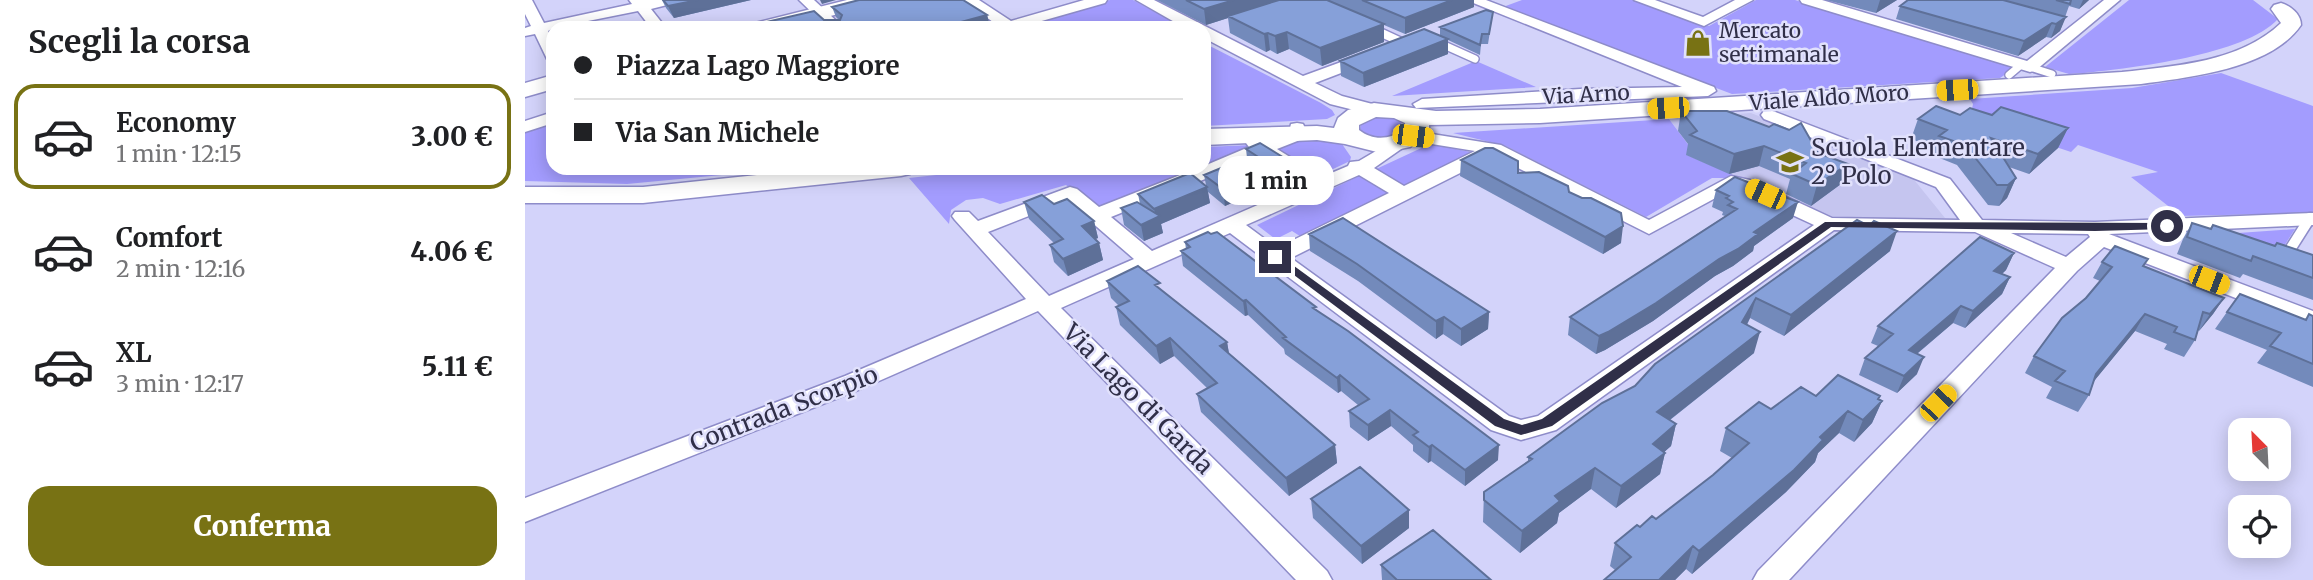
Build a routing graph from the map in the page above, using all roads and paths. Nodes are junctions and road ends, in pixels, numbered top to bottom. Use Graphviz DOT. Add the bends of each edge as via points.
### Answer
graph roads {
  1 [pos="525,0"];
  2 [pos="670,0"];
  3 [pos="871,0"];
  4 [pos="970,0"];
  5 [pos="1100,0"];
  6 [pos="1143,0"];
  7 [pos="1473,0"];
  8 [pos="1515,0"];
  9 [pos="1641,0"];
  10 [pos="1746,0"];
  11 [pos="1807,0"];
  12 [pos="2113,0"];
  13 [pos="1305,1"];
  14 [pos="638,3"];
  15 [pos="2274,4"];
  16 [pos="813,6"];
  17 [pos="1901,7"];
  18 [pos="1494,8"];
  19 [pos="1467,19"];
  20 [pos="570,21"];
  21 [pos="653,21"];
  22 [pos="776,21"];
  23 [pos="829,21"];
  24 [pos="997,21"];
  25 [pos="1026,21"];
  26 [pos="1183,21"];
  27 [pos="1879,22"];
  28 [pos="2313,22"];
  29 [pos="1231,25"];
  30 [pos="1445,27"];
  31 [pos="1211,29"];
  32 [pos="532,31"];
  33 [pos="1211,36"];
  34 [pos="2278,37"];
  35 [pos="1428,38"];
  36 [pos="1405,43"];
  37 [pos="546,48"];
  38 [pos="1475,59"];
  39 [pos="2026,66"];
  40 [pos="2052,74"];
  41 [pos="2008,75"];
  42 [pos="546,83"];
  43 [pos="1300,83"];
  44 [pos="525,89"];
  45 [pos="1770,115"];
  46 [pos="546,120"];
  47 [pos="1412,126"];
  48 [pos="525,127"];
  49 [pos="1354,137"];
  50 [pos="1233,138"];
  51 [pos="1494,149"];
  52 [pos="1211,151"];
  53 [pos="834,175"];
  54 [pos="1168,175"];
  55 [pos="1320,185"];
  56 [pos="1404,194"];
  57 [pos="525,195"];
  58 [pos="1098,215"];
  59 [pos="2311,219"];
  60 [pos="1231,224"];
  61 [pos="1829,224"];
  62 [pos="1975,225"];
  63 [pos="2191,225"];
  64 [pos="2098,233"];
  65 [pos="2215,234"];
  66 [pos="2272,254"];
  67 [pos="1275,257"];
  68 [pos="1149,260"];
  69 [pos="2157,260"];
  70 [pos="2070,266"];
  71 [pos="1044,304"];
  72 [pos="2313,320"];
  73 [pos="525,510"];
  74 [pos="1316,580"];
  75 [pos="1769,580"];
  1 -- 32 [label="street"];
  2 -- 14 [label="street"];
  3 -- 16 [label="main road"];
  4 -- 24 [label="street"];
  5 -- 25 [label="street"];
  6 -- 26 [label="street"];
  7 -- 18 [label="street, Via Arno"];
  8 -- 18 [label="street"];
  9 -- 10 [label="street" via="1704,22"];
  11 -- 27 [label="street"];
  12 -- 39 [label="street" via="2070,26"];
  13 -- 36 [label="street"];
  14 -- 20 [label="street"];
  14 -- 21 [label="street"];
  15 -- 28 [label="main road, Viale Aldo Moro"];
  15 -- 34 [label="main road, Viale Aldo Moro" via="2292,22"];
  16 -- 22 [label="main road"];
  16 -- 23 [label="street"];
  17 -- 27 [label="street"];
  18 -- 19 [label="street"];
  18 -- 47 [label="street, Via Arno" via="1708,91 1580,94"];
  27 -- 39 [label="street"];
  28 -- 34 [label="main road, Viale Aldo Moro"];
  29 -- 31 [label="street"];
  30 -- 36 [label="street"];
  32 -- 37 [label="street"];
  33 -- 43 [label="street"];
  34 -- 47 [label="main road, Viale Aldo Moro" via="2252,51 2210,63 2109,81"];
  35 -- 38 [label="lane"];
  36 -- 43 [label="street"];
  39 -- 40 [label="lane"];
  39 -- 41 [label="lane"];
  42 -- 44 [label="main road"];
  43 -- 49 [label="street"];
  45 -- 62 [label="street" via="1943,183"];
  46 -- 48 [label="street"];
  47 -- 49 [label="main road, Viale Aldo Moro" via="1377,145"];
  47 -- 49 [label="main road, Viale Aldo Moro" via="1393,110"];
  47 -- 51 [label="street"];
  49 -- 50 [label="main road, Viale Aldo Moro" via="1298,131"];
  49 -- 55 [label="street, Contrada Scorpio"];
  49 -- 56 [label="street"];
  50 -- 52 [label="street"];
  50 -- 55 [label="street"];
  51 -- 56 [label="street"];
  51 -- 61 [label="street" via="1649,228 1731,182"];
  53 -- 57 [label="main road" via="643,195"];
  54 -- 58 [label="street"];
  55 -- 60 [label="street, Contrada Scorpio"];
  56 -- 67 [label="street"];
  58 -- 68 [label="street"];
  58 -- 71 [label="street, Via Lago di Garda" via="1070,192 968,223"];
  59 -- 63 [label="street"];
  59 -- 66 [label="lane" via="2289,260"];
  60 -- 67 [label="street"];
  60 -- 68 [label="street, Contrada Scorpio"];
  61 -- 62 [label="street"];
  61 -- 67 [label="street" via="1547,423 1521,430 1500,423"];
  62 -- 64 [label="street"];
  62 -- 70 [label="street"];
  63 -- 64 [label="street"];
  63 -- 65 [label="lane"];
  63 -- 69 [label="street"];
  64 -- 69 [label="street"];
  64 -- 70 [label="street"];
  68 -- 71 [label="street, Contrada Scorpio"];
  69 -- 72 [label="street"];
  70 -- 75 [label="street"];
  71 -- 73 [label="street, Contrada Scorpio"];
  71 -- 74 [label="street, Via Lago di Garda"];
}
